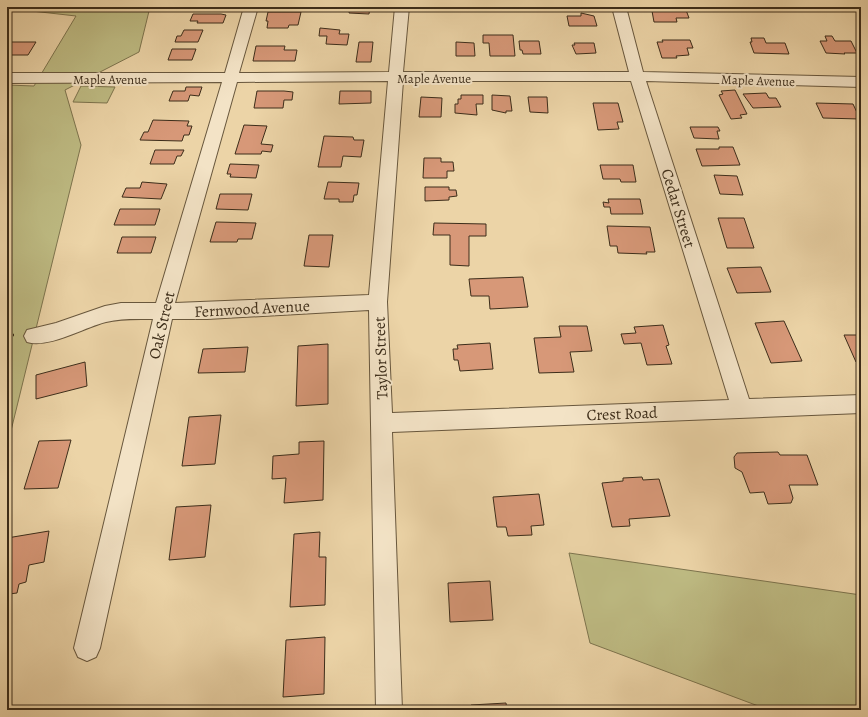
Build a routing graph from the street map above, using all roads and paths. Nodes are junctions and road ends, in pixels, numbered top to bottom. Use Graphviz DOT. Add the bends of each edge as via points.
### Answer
graph roads {
  1 [pos="251,7"];
  2 [pos="402,7"];
  3 [pos="619,7"];
  4 [pos="637,76"];
  5 [pos="7,78"];
  6 [pos="396,78"];
  7 [pos="229,79"];
  8 [pos="861,82"];
  9 [pos="378,302"];
  10 [pos="164,311"];
  11 [pos="34,336"];
  12 [pos="861,404"];
  13 [pos="742,409"];
  14 [pos="383,423"];
  15 [pos="87,648"];
  16 [pos="390,710"];
  1 -- 7 [label="street, Oak Street"];
  2 -- 6 [label="street, Taylor Street"];
  3 -- 4 [label="street, Cedar Street"];
  4 -- 6 [label="street, Maple Avenue"];
  4 -- 8 [label="street, Maple Avenue"];
  4 -- 13 [label="street, Cedar Street"];
  5 -- 7 [label="street, Maple Avenue"];
  6 -- 7 [label="street, Maple Avenue"];
  6 -- 9 [label="street, Taylor Street"];
  7 -- 10 [label="street, Oak Street"];
  9 -- 10 [label="street, Fernwood Avenue"];
  9 -- 14 [label="street, Taylor Street"];
  10 -- 11 [label="street, Fernwood Avenue" via="121,311 104,314"];
  10 -- 15 [label="street, Oak Street"];
  12 -- 13 [label="street, Crest Road"];
  13 -- 14 [label="street, Crest Road"];
  14 -- 16 [label="street, Taylor Street"];
}
